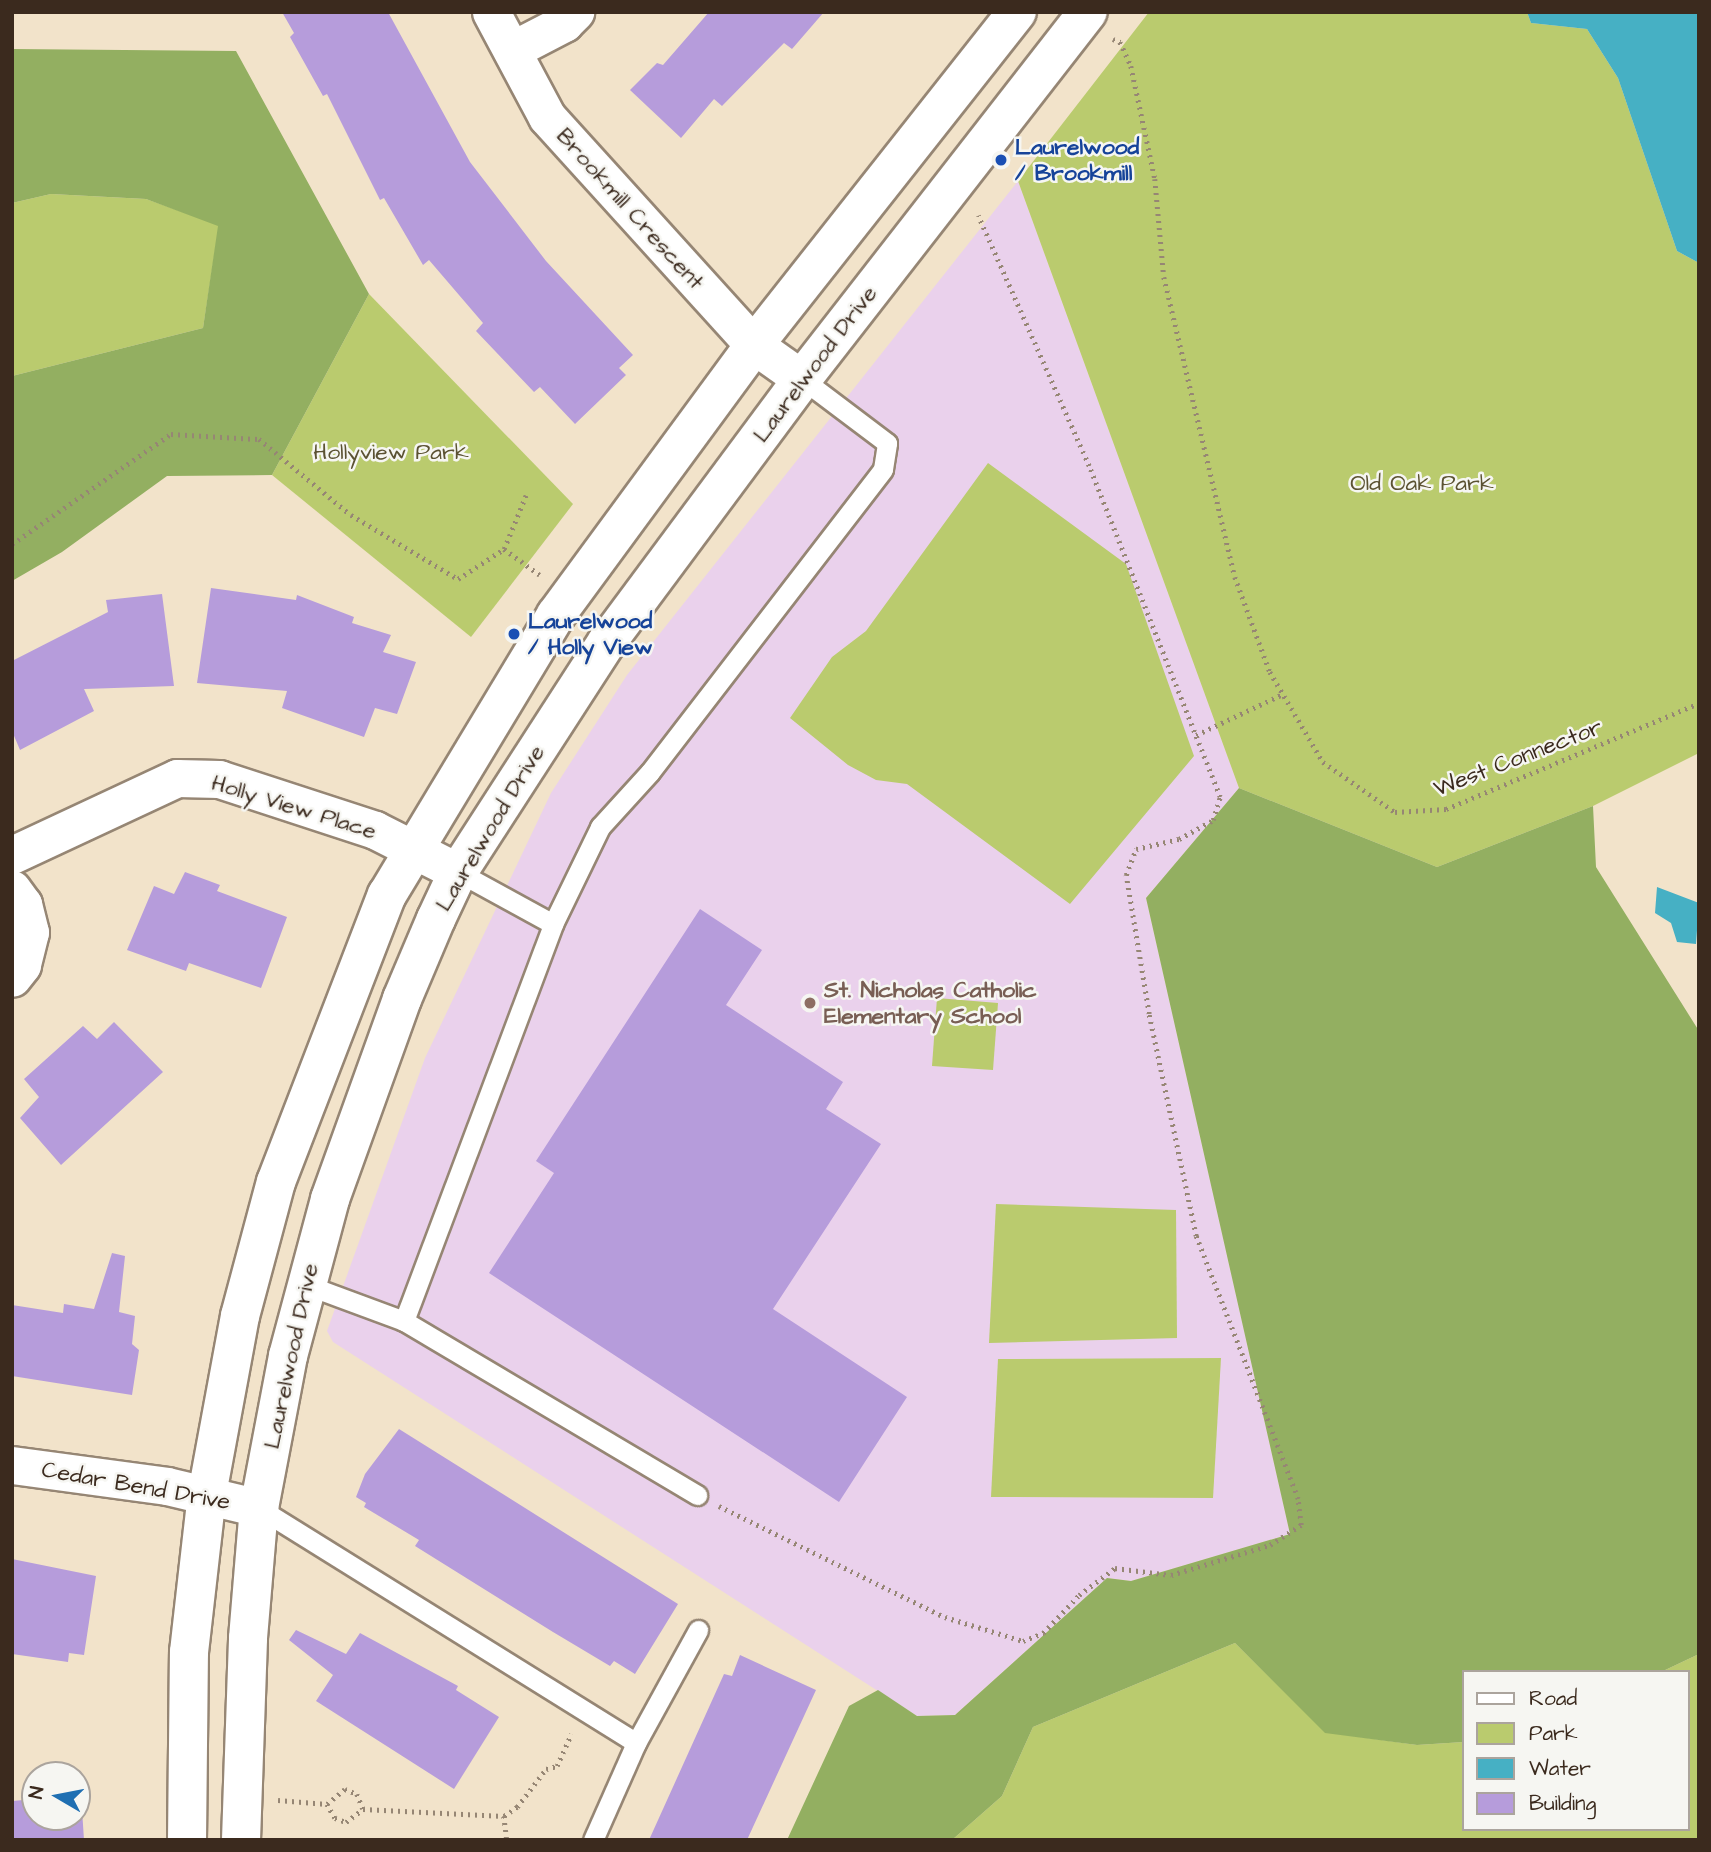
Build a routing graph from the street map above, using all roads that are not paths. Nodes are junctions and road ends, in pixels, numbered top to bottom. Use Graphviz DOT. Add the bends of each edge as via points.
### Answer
graph roads {
  1 [pos="491,12"];
  2 [pos="575,12"];
  3 [pos="1017,12"];
  4 [pos="1100,26"];
  5 [pos="512,50"];
  6 [pos="754,345"];
  7 [pos="802,379"];
  8 [pos="411,849"];
  9 [pos="12,855"];
  10 [pos="458,872"];
  11 [pos="12,889"];
  12 [pos="553,924"];
  13 [pos="12,978"];
  14 [pos="304,1284"];
  15 [pos="404,1321"];
  16 [pos="12,1465"];
  17 [pos="207,1494"];
  18 [pos="697,1494"];
  19 [pos="259,1508"];
  20 [pos="698,1630"];
  21 [pos="636,1744"];
  22 [pos="187,1840"];
  23 [pos="242,1840"];
  24 [pos="593,1840"];
  1 -- 5 [label="street, Brookmill Crescent"];
  2 -- 5 [label="street" via="564,23"];
  3 -- 6 [label="street"];
  4 -- 7 [label="street, Laurelwood Drive"];
  5 -- 6 [label="street, Brookmill Crescent" via="547,117"];
  6 -- 7 [label="street, Brookmill Crescent"];
  6 -- 8 [label="street" via="556,615"];
  7 -- 10 [label="street, Laurelwood Drive" via="607,642"];
  7 -- 12 [label="lane" via="887,443 883,469 650,772 600,827"];
  8 -- 9 [label="street, Holly View Place" via="375,830 219,779 177,778"];
  8 -- 10 [label="street, Holly View Place"];
  8 -- 17 [label="street" via="387,895 276,1182 240,1317"];
  10 -- 12 [label="lane"];
  10 -- 14 [label="street, Laurelwood Drive" via="401,999"];
  11 -- 13 [label="street" via="23,904 30,932 22,965"];
  12 -- 15 [label="lane"];
  14 -- 15 [label="lane"];
  14 -- 19 [label="street, Laurelwood Drive"];
  15 -- 18 [label="lane"];
  16 -- 17 [label="street, Cedar Bend Drive"];
  17 -- 19 [label="street, Cedar Bend Drive"];
  17 -- 22 [label="street" via="189,1652"];
  19 -- 21 [label="lane"];
  19 -- 23 [label="street, Laurelwood Drive" via="248,1638"];
  20 -- 21 [label="lane"];
  21 -- 24 [label="lane"];
}
